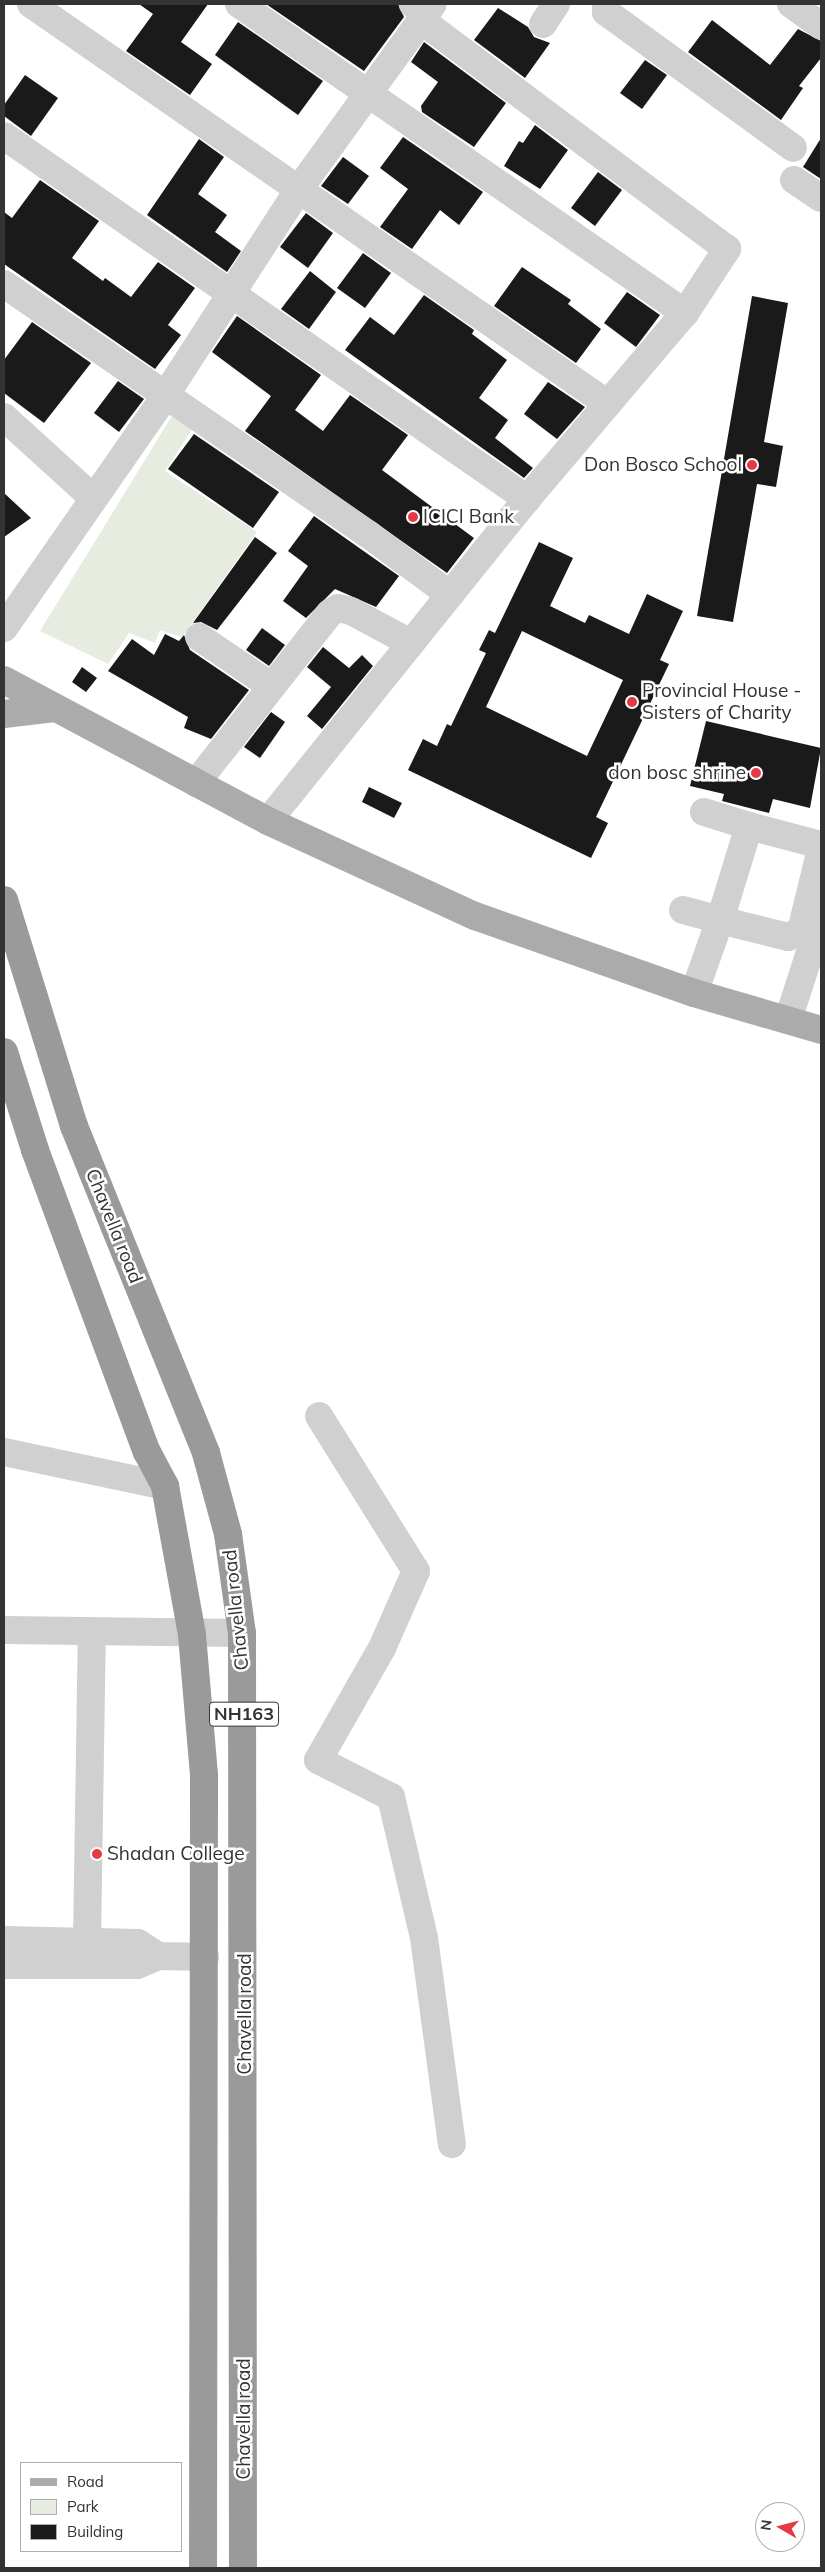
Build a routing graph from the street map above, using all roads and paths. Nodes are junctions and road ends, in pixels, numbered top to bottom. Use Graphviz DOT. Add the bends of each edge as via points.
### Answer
graph roads {
  1 [pos="31,4"];
  2 [pos="239,4"];
  3 [pos="606,4"];
  4 [pos="791,4"];
  5 [pos="424,7"];
  6 [pos="821,26"];
  7 [pos="367,94"];
  8 [pos="4,136"];
  9 [pos="794,148"];
  10 [pos="794,180"];
  11 [pos="299,189"];
  12 [pos="821,198"];
  13 [pos="4,284"];
  14 [pos="233,294"];
  15 [pos="685,313"];
  16 [pos="165,396"];
  17 [pos="608,404"];
  18 [pos="4,417"];
  19 [pos="94,498"];
  20 [pos="527,499"];
  21 [pos="450,595"];
  22 [pos="7,614"];
  23 [pos="199,637"];
  24 [pos="411,643"];
  25 [pos="4,680"];
  26 [pos="271,686"];
  27 [pos="55,708"];
  28 [pos="4,714"];
  29 [pos="196,783"];
  30 [pos="704,812"];
  31 [pos="268,821"];
  32 [pos="749,826"];
  33 [pos="821,845"];
  34 [pos="821,850"];
  35 [pos="4,900"];
  36 [pos="682,910"];
  37 [pos="821,918"];
  38 [pos="717,929"];
  39 [pos="694,993"];
  40 [pos="788,1020"];
  41 [pos="821,1030"];
  42 [pos="4,1052"];
  43 [pos="319,1416"];
  44 [pos="4,1452"];
  45 [pos="165,1486"];
  46 [pos="4,1630"];
  47 [pos="92,1632"];
  48 [pos="242,1633"];
  49 [pos="192,1635"];
  50 [pos="4,1940"];
  51 [pos="87,1941"];
  52 [pos="144,1955"];
  53 [pos="205,1957"];
  54 [pos="4,1965"];
  55 [pos="452,2144"];
  56 [pos="203,2568"];
  57 [pos="243,2568"];
  1 -- 11 [label="street"];
  2 -- 7 [label="street"];
  3 -- 9 [label="street" via="606,12"];
  4 -- 6 [label="street"];
  5 -- 7 [label="street"];
  5 -- 15 [label="street" via="430,27 727,250"];
  7 -- 11 [label="street"];
  7 -- 15 [label="street"];
  8 -- 14 [label="street"];
  10 -- 12 [label="street"];
  11 -- 14 [label="street"];
  11 -- 17 [label="street"];
  13 -- 16 [label="street"];
  14 -- 16 [label="street"];
  14 -- 20 [label="street"];
  15 -- 17 [label="street"];
  16 -- 19 [label="street"];
  16 -- 21 [label="street" via="368,534"];
  17 -- 20 [label="street"];
  18 -- 19 [label="street"];
  19 -- 22 [label="street"];
  20 -- 21 [label="street"];
  21 -- 24 [label="street"];
  23 -- 26 [label="street"];
  24 -- 26 [label="street" via="351,611 338,608 323,619"];
  24 -- 31 [label="street"];
  25 -- 27 [label="main road"];
  26 -- 29 [label="street"];
  27 -- 28 [label="main road"];
  27 -- 29 [label="main road"];
  29 -- 31 [label="main road"];
  30 -- 32 [label="street"];
  31 -- 39 [label="main road" via="475,916"];
  32 -- 33 [label="street"];
  32 -- 38 [label="street"];
  34 -- 38 [label="street" via="801,931 788,937"];
  35 -- 48 [label="highway, Chavella road / NH163" via="74,1126 206,1453 228,1534"];
  36 -- 38 [label="street"];
  37 -- 40 [label="street"];
  38 -- 39 [label="street"];
  39 -- 40 [label="main road"];
  40 -- 41 [label="main road"];
  42 -- 45 [label="highway, NH163" via="35,1150 147,1452"];
  43 -- 55 [label="street" via="416,1572 382,1648 318,1760 391,1797 424,1938"];
  44 -- 45 [label="street"];
  45 -- 49 [label="highway, NH163"];
  46 -- 47 [label="street"];
  47 -- 49 [label="street"];
  47 -- 51 [label="street"];
  48 -- 49 [label="street"];
  48 -- 57 [label="highway, Chavella road / NH163"];
  49 -- 53 [label="highway, NH163" via="204,1776"];
  50 -- 51 [label="street"];
  51 -- 52 [label="street"];
  52 -- 53 [label="street"];
  52 -- 54 [label="street"];
  53 -- 56 [label="highway, NH163"];
}
